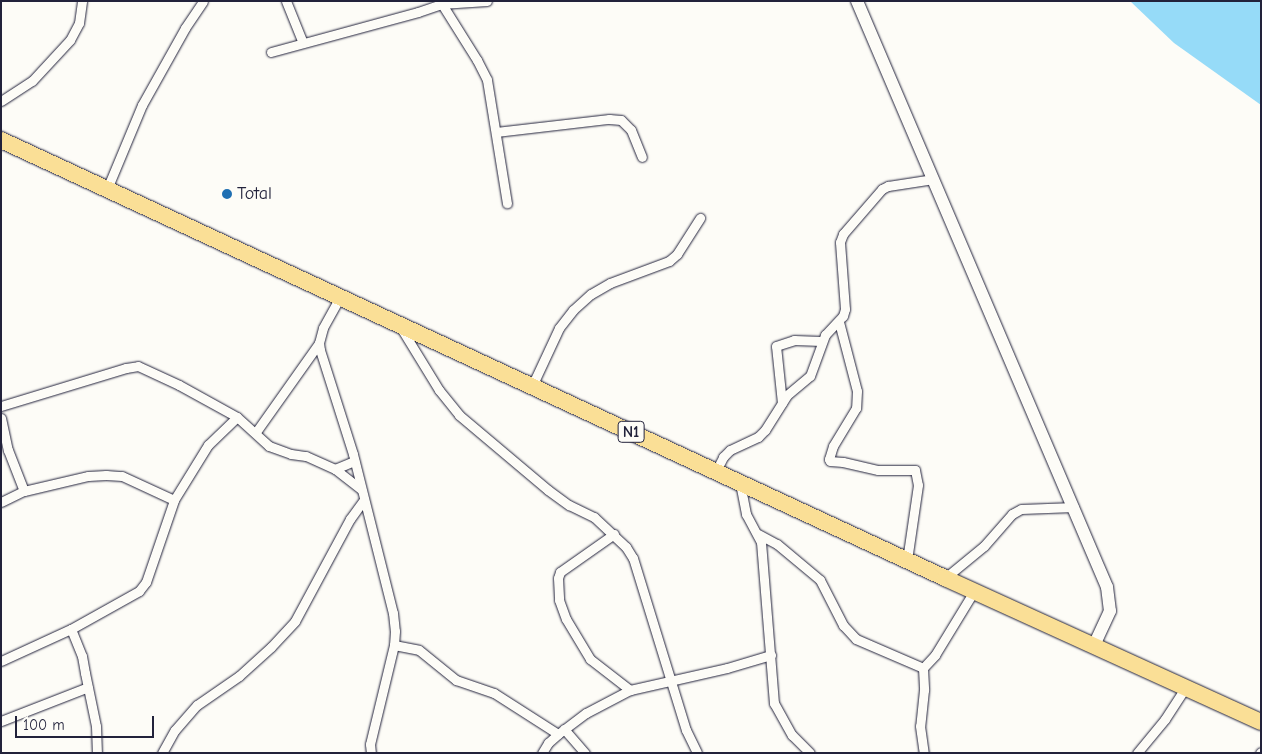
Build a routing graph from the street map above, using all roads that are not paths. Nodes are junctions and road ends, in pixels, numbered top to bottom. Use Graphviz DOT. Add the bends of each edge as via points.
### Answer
graph roads {
  1 [pos="82,1"];
  2 [pos="286,1"];
  3 [pos="486,1"];
  4 [pos="858,1"];
  5 [pos="199,3"];
  6 [pos="441,3"];
  7 [pos="303,43"];
  8 [pos="271,52"];
  9 [pos="1,101"];
  10 [pos="496,132"];
  11 [pos="1,140"];
  12 [pos="642,157"];
  13 [pos="933,180"];
  14 [pos="107,189"];
  15 [pos="507,204"];
  16 [pos="700,218"];
  17 [pos="340,297"];
  18 [pos="839,322"];
  19 [pos="398,324"];
  20 [pos="821,341"];
  21 [pos="319,343"];
  22 [pos="532,386"];
  23 [pos="782,403"];
  24 [pos="1,406"];
  25 [pos="237,417"];
  26 [pos="1,418"];
  27 [pos="256,432"];
  28 [pos="354,460"];
  29 [pos="335,469"];
  30 [pos="716,471"];
  31 [pos="740,482"];
  32 [pos="361,490"];
  33 [pos="24,491"];
  34 [pos="174,500"];
  35 [pos="363,501"];
  36 [pos="1,502"];
  37 [pos="1074,507"];
  38 [pos="614,534"];
  39 [pos="758,534"];
  40 [pos="907,560"];
  41 [pos="945,578"];
  42 [pos="974,591"];
  43 [pos="71,629"];
  44 [pos="394,645"];
  45 [pos="1094,645"];
  46 [pos="771,655"];
  47 [pos="1,661"];
  48 [pos="923,668"];
  49 [pos="671,680"];
  50 [pos="88,687"];
  51 [pos="1185,688"];
  52 [pos="630,690"];
  53 [pos="1,721"];
  54 [pos="1261,722"];
  55 [pos="561,731"];
  56 [pos="97,753"];
  57 [pos="162,753"];
  58 [pos="371,753"];
  59 [pos="542,753"];
  60 [pos="585,753"];
  61 [pos="697,753"];
  62 [pos="810,753"];
  63 [pos="924,753"];
  64 [pos="1138,753"];
  1 -- 9 [label="street" via="79,24 70,40 32,81"];
  2 -- 7 [label="street"];
  3 -- 6 [label="street"];
  4 -- 13 [label="street"];
  5 -- 14 [label="street" via="142,105"];
  6 -- 7 [label="street"];
  6 -- 10 [label="street" via="487,80"];
  7 -- 8 [label="street"];
  10 -- 12 [label="street" via="621,120 631,130"];
  10 -- 15 [label="street"];
  11 -- 14 [label="highway, N1"];
  13 -- 18 [label="street" via="888,186 843,234 840,242 845,308"];
  13 -- 37 [label="street"];
  14 -- 17 [label="highway, N1"];
  16 -- 22 [label="street" via="670,261 610,283 573,310 559,328"];
  17 -- 19 [label="highway, N1"];
  17 -- 21 [label="street"];
  18 -- 20 [label="street"];
  18 -- 40 [label="street" via="857,391 856,408 828,459 878,470 915,470 918,485"];
  19 -- 22 [label="highway, N1"];
  19 -- 38 [label="street" via="439,390 460,415 548,490 594,517"];
  20 -- 23 [label="street" via="810,376"];
  20 -- 23 [label="street" via="794,340 776,346"];
  21 -- 27 [label="street"];
  21 -- 28 [label="street"];
  22 -- 30 [label="highway, N1"];
  23 -- 30 [label="street" via="766,430 730,450"];
  24 -- 25 [label="street" via="138,366"];
  25 -- 27 [label="street"];
  25 -- 34 [label="street" via="208,445"];
  26 -- 33 [label="street" via="8,450"];
  27 -- 29 [label="street" via="269,446 306,456"];
  28 -- 29 [label="street"];
  28 -- 32 [label="street"];
  29 -- 32 [label="street"];
  30 -- 31 [label="highway, N1"];
  31 -- 39 [label="street" via="746,514"];
  31 -- 40 [label="highway, N1"];
  32 -- 35 [label="street"];
  33 -- 34 [label="street" via="106,475 122,476"];
  33 -- 36 [label="street"];
  34 -- 43 [label="street" via="146,582 128,598"];
  35 -- 44 [label="street" via="393,613"];
  35 -- 57 [label="street" via="350,518 294,621 272,647 239,676 197,705 175,730"];
  37 -- 41 [label="street" via="1021,508 984,546"];
  37 -- 45 [label="street" via="1107,587 1110,611"];
  38 -- 49 [label="street" via="633,558"];
  38 -- 52 [label="street" via="560,572 559,600 566,620 590,659"];
  39 -- 46 [label="street" via="762,542"];
  39 -- 48 [label="street" via="777,544 820,580 843,626 856,639"];
  40 -- 41 [label="highway, N1"];
  41 -- 42 [label="highway, N1"];
  42 -- 45 [label="highway, N1"];
  42 -- 48 [label="street" via="935,655"];
  43 -- 47 [label="street"];
  43 -- 50 [label="street" via="82,656"];
  44 -- 55 [label="street" via="419,650 456,680 494,693"];
  44 -- 58 [label="street" via="370,744"];
  45 -- 51 [label="highway, N1"];
  46 -- 49 [label="street"];
  46 -- 62 [label="street" via="774,703 792,735"];
  48 -- 63 [label="street" via="920,726"];
  49 -- 52 [label="street"];
  49 -- 61 [label="street" via="686,730"];
  50 -- 53 [label="street"];
  50 -- 56 [label="street" via="96,726"];
  51 -- 54 [label="highway, N1"];
  51 -- 64 [label="street"];
  52 -- 55 [label="street" via="586,713"];
  55 -- 59 [label="street" via="548,742"];
  55 -- 60 [label="street"];
}
